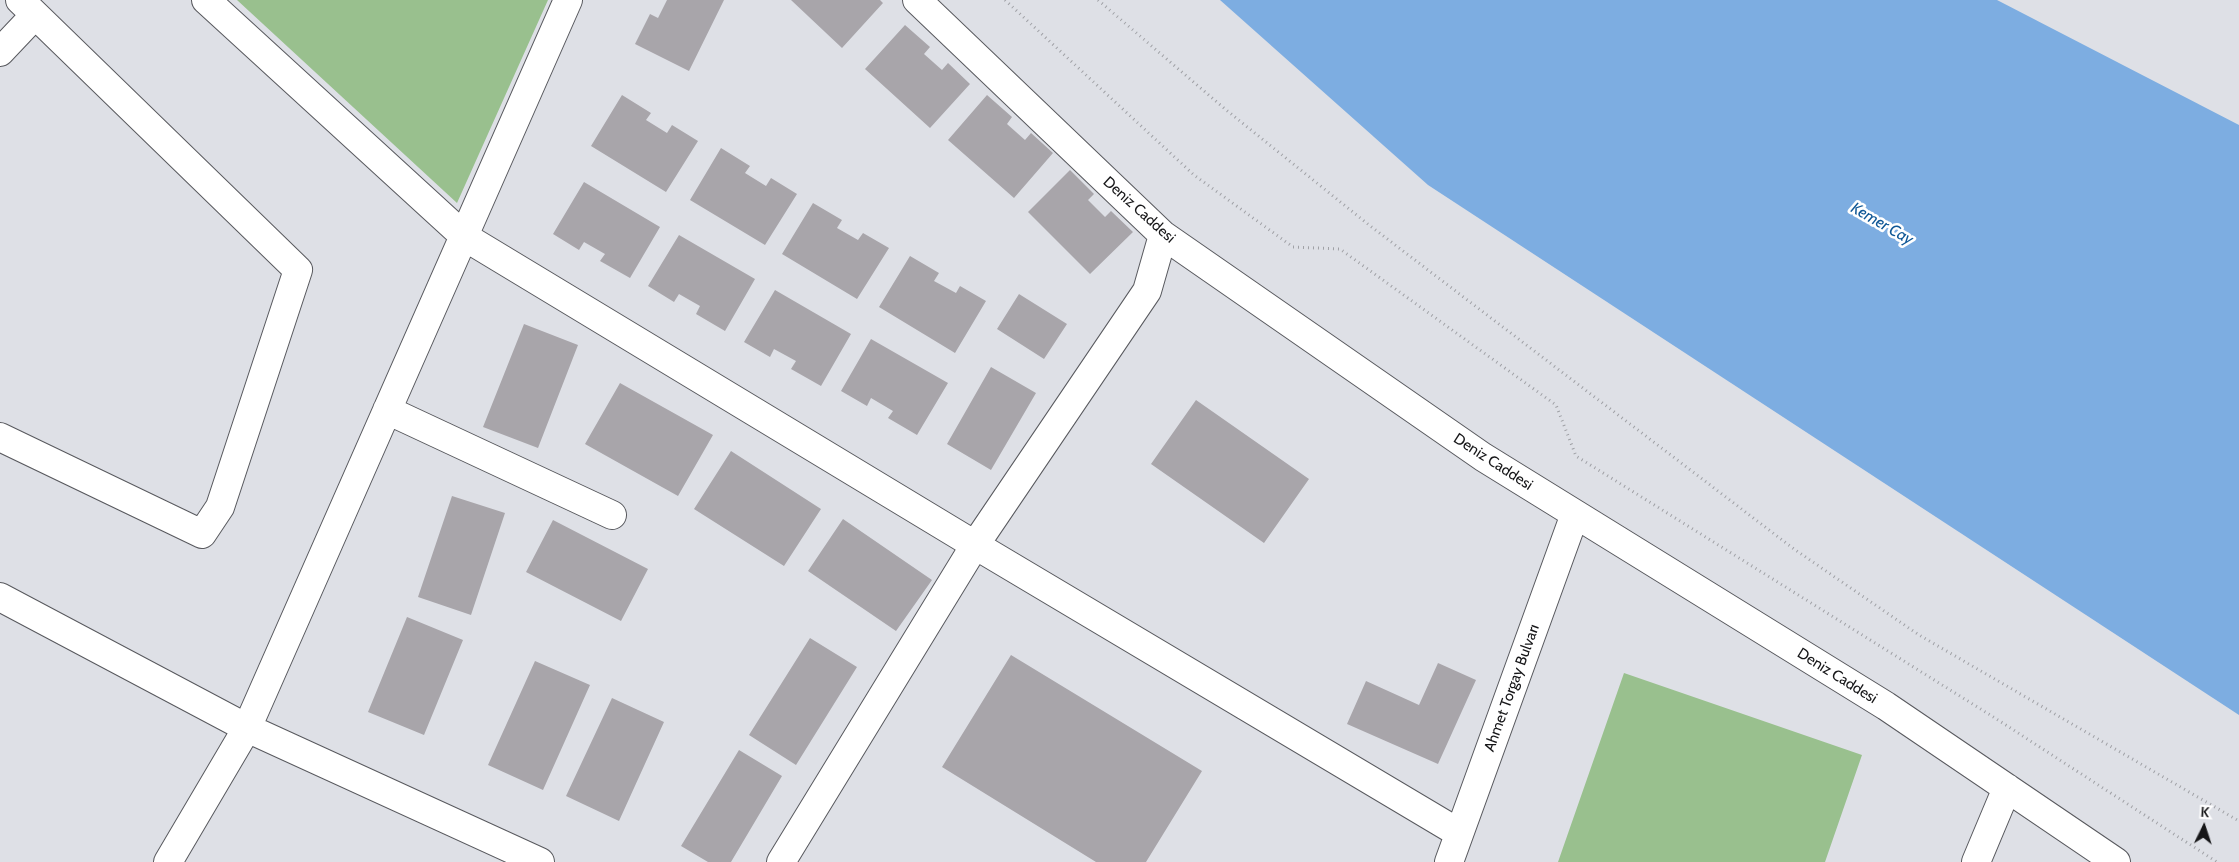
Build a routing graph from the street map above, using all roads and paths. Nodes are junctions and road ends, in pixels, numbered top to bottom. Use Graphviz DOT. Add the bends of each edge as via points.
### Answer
graph roads {
  1 [pos="206,0"];
  2 [pos="568,0"];
  3 [pos="917,0"];
  4 [pos="1004,0"];
  5 [pos="1098,0"];
  6 [pos="28,7"];
  7 [pos="0,52"];
  8 [pos="1163,235"];
  9 [pos="465,237"];
  10 [pos="387,410"];
  11 [pos="0,438"];
  12 [pos="1575,514"];
  13 [pos="612,515"];
  14 [pos="975,545"];
  15 [pos="0,597"];
  16 [pos="246,728"];
  17 [pos="2007,788"];
  18 [pos="2239,821"];
  19 [pos="1459,833"];
  20 [pos="168,862"];
  21 [pos="540,862"];
  22 [pos="781,862"];
  23 [pos="1449,862"];
  24 [pos="1976,862"];
  25 [pos="2116,862"];
  26 [pos="2217,862"];
  1 -- 9 [label="street"];
  2 -- 9 [label="street"];
  3 -- 8 [label="street, Deniz Caddesi"];
  4 -- 26 [label="path" via="1194,175 1293,247 1340,249 1556,405 1576,456 1995,718"];
  5 -- 18 [label="path" via="1225,110 1369,225 1794,548 1919,635"];
  6 -- 7 [label="street"];
  6 -- 11 [label="street" via="298,270 220,506 202,534"];
  8 -- 12 [label="street, Deniz Caddesi" via="1483,457"];
  8 -- 14 [label="street" via="1147,291"];
  9 -- 10 [label="street"];
  9 -- 14 [label="street"];
  10 -- 13 [label="street"];
  10 -- 16 [label="street"];
  12 -- 17 [label="street, Deniz Caddesi" via="1886,706"];
  12 -- 19 [label="street, Ahmet Torgay Bulvarı"];
  14 -- 19 [label="street"];
  14 -- 22 [label="street"];
  15 -- 16 [label="street"];
  16 -- 20 [label="street"];
  16 -- 21 [label="street"];
  17 -- 24 [label="street"];
  17 -- 25 [label="street, Deniz Caddesi"];
  19 -- 23 [label="street, Ahmet Torgay Bulvarı"];
}
